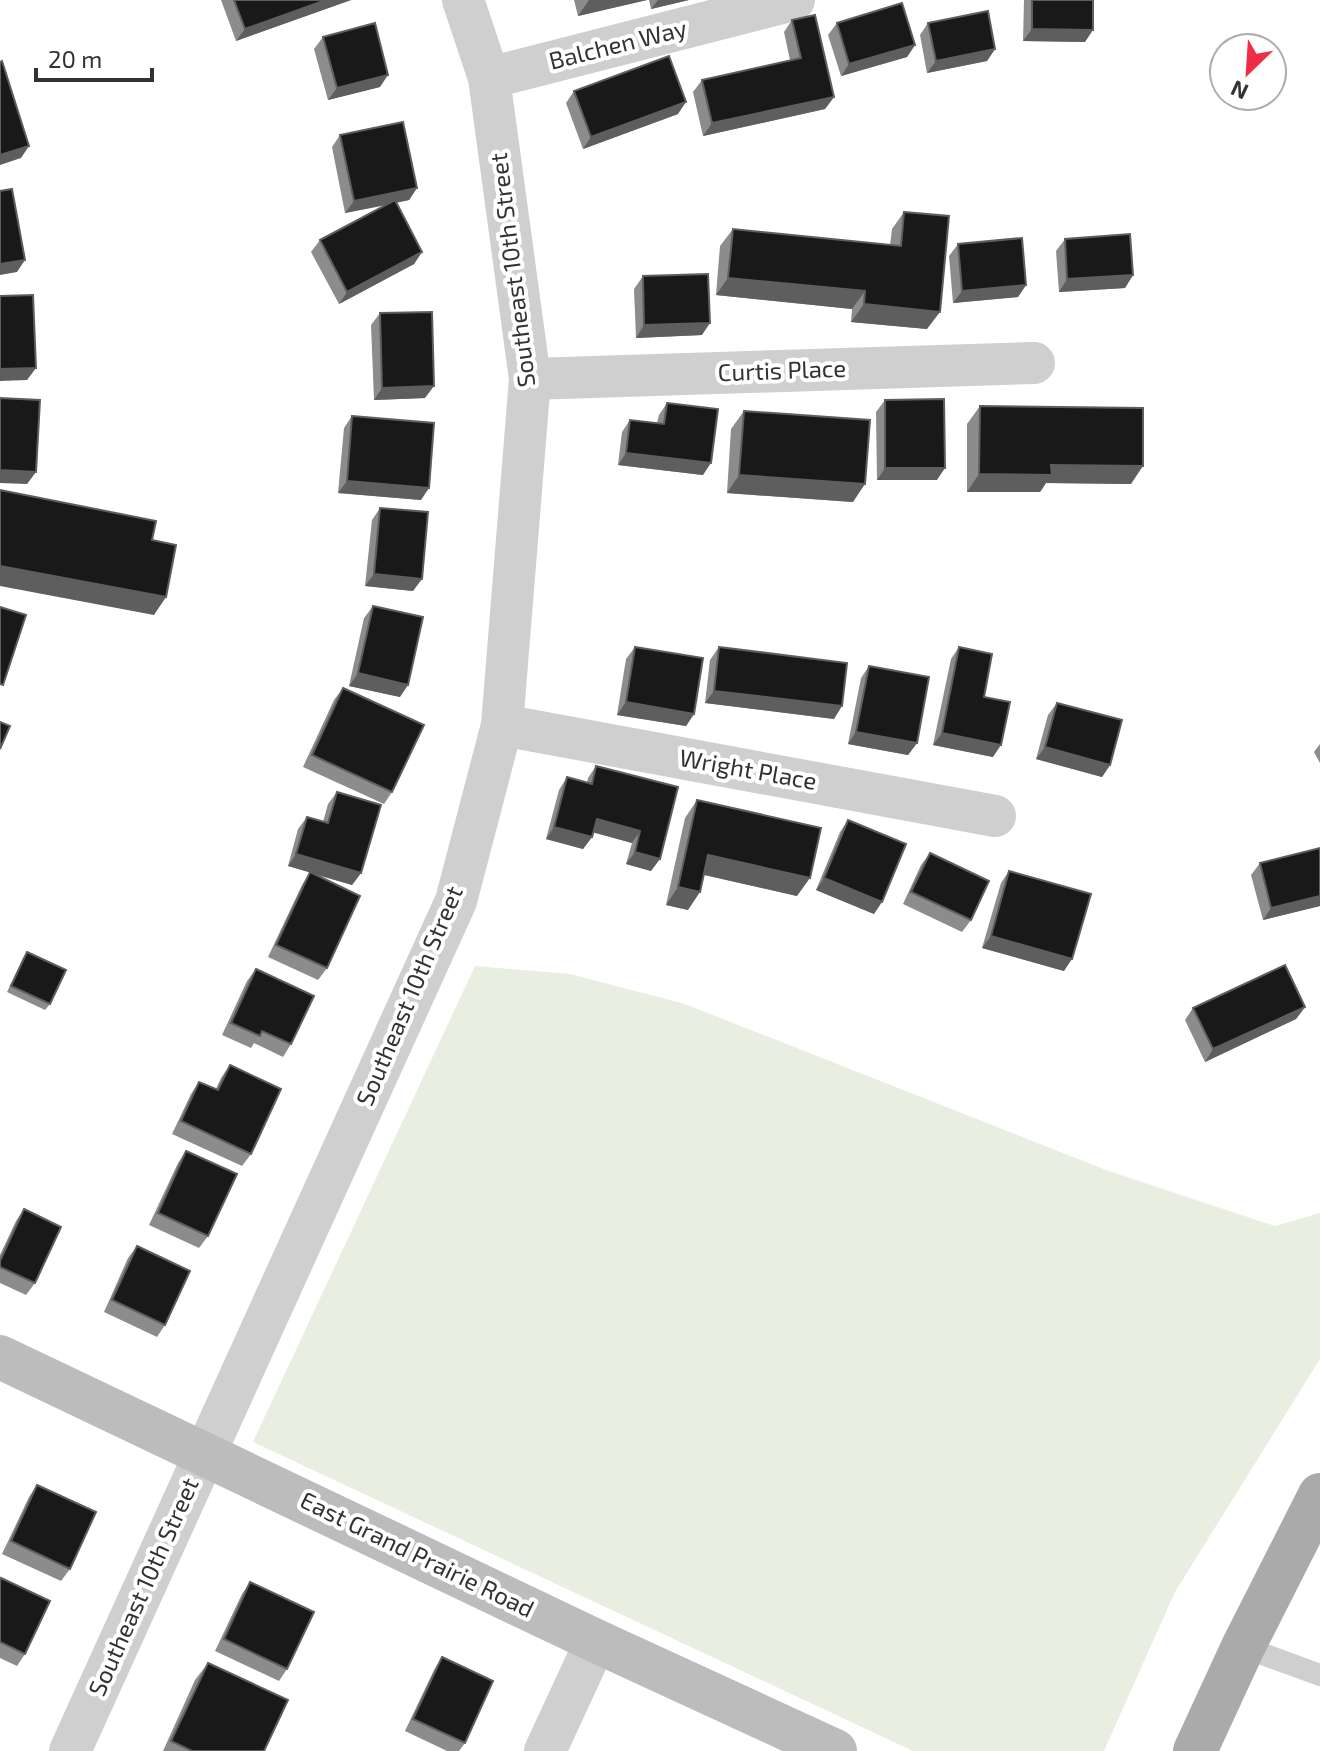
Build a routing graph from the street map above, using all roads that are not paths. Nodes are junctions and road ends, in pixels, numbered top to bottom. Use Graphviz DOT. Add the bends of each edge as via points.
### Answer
graph roads {
  1 [pos="463,0"];
  2 [pos="794,0"];
  3 [pos="489,78"];
  4 [pos="1034,363"];
  5 [pos="530,379"];
  6 [pos="502,725"];
  7 [pos="995,816"];
  8 [pos="0,1357"];
  9 [pos="203,1454"];
  10 [pos="1320,1495"];
  11 [pos="596,1641"];
  12 [pos="1243,1647"];
  13 [pos="1320,1675"];
  14 [pos="70,1751"];
  15 [pos="545,1751"];
  16 [pos="835,1751"];
  17 [pos="1195,1751"];
  1 -- 3 [label="street, Southeast 10th Street"];
  2 -- 3 [label="street, Balchen Way"];
  3 -- 5 [label="street, Southeast 10th Street"];
  4 -- 5 [label="street, Curtis Place"];
  5 -- 6 [label="street, Southeast 10th Street"];
  6 -- 7 [label="street, Wright Place"];
  6 -- 9 [label="street, Southeast 10th Street" via="456,901"];
  8 -- 9 [label="street, East Grand Prairie Road"];
  9 -- 11 [label="street, East Grand Prairie Road"];
  9 -- 14 [label="street, Southeast 10th Street"];
  10 -- 12 [label="main road"];
  11 -- 15 [label="street"];
  11 -- 16 [label="street, East Grand Prairie Road"];
  12 -- 13 [label="lane"];
  12 -- 17 [label="main road"];
}
